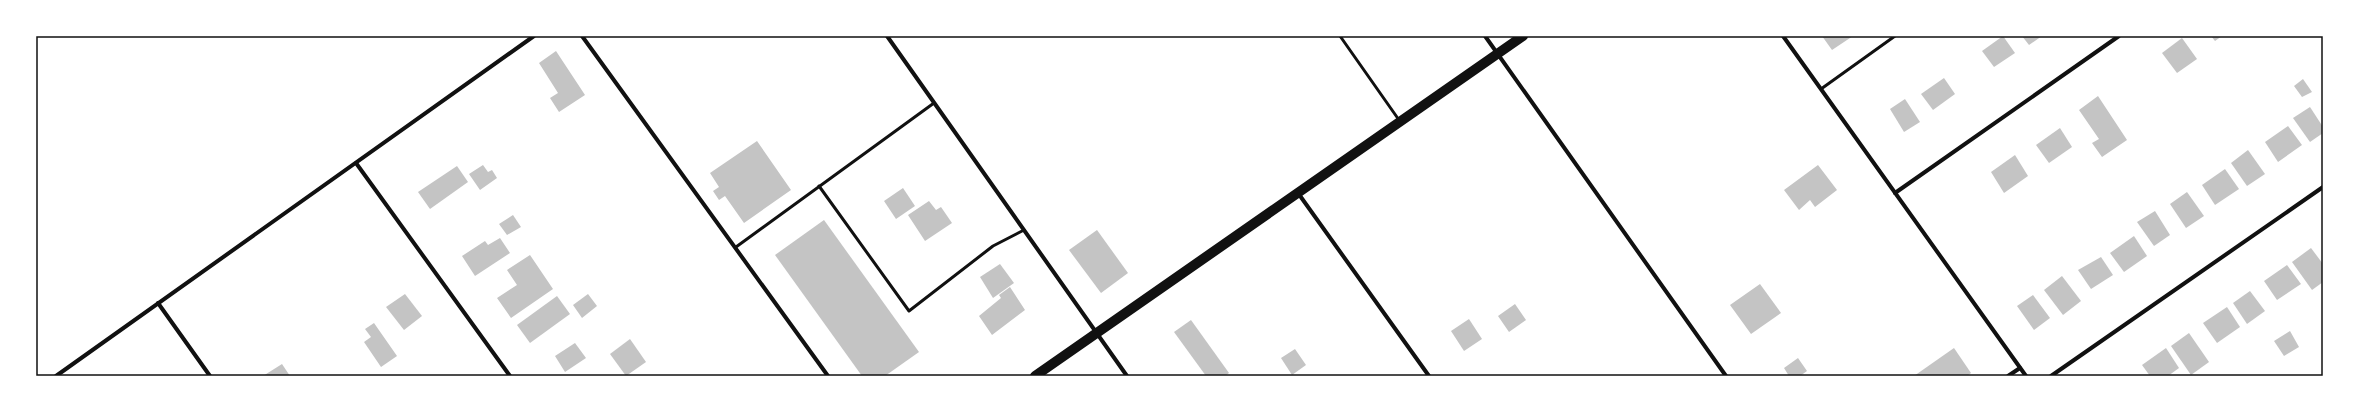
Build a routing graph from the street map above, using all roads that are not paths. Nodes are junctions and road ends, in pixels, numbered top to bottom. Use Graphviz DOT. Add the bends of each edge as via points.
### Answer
graph roads {
  1 [pos="534,36"];
  2 [pos="582,36"];
  3 [pos="887,36"];
  4 [pos="1340,36"];
  5 [pos="1485,36"];
  6 [pos="1523,36"];
  7 [pos="1783,36"];
  8 [pos="1895,36"];
  9 [pos="2119,36"];
  10 [pos="1497,54"];
  11 [pos="1821,89"];
  12 [pos="934,102"];
  13 [pos="1400,121"];
  14 [pos="356,163"];
  15 [pos="819,186"];
  16 [pos="2323,187"];
  17 [pos="1298,193"];
  18 [pos="1895,193"];
  19 [pos="1024,230"];
  20 [pos="736,247"];
  21 [pos="158,303"];
  22 [pos="1097,333"];
  23 [pos="2020,368"];
  24 [pos="56,376"];
  25 [pos="210,376"];
  26 [pos="510,376"];
  27 [pos="828,376"];
  28 [pos="1035,376"];
  29 [pos="1127,376"];
  30 [pos="1429,376"];
  31 [pos="1726,376"];
  32 [pos="2008,376"];
  33 [pos="2026,376"];
  34 [pos="2051,376"];
  1 -- 14 [label="street"];
  2 -- 20 [label="street"];
  3 -- 12 [label="street"];
  4 -- 13 [label="lane"];
  5 -- 10 [label="street"];
  6 -- 10 [label="main road"];
  7 -- 11 [label="street"];
  8 -- 11 [label="lane"];
  9 -- 18 [label="street"];
  10 -- 13 [label="main road"];
  10 -- 31 [label="street"];
  11 -- 18 [label="street"];
  12 -- 15 [label="lane"];
  12 -- 19 [label="street"];
  13 -- 17 [label="main road"];
  14 -- 21 [label="street"];
  14 -- 26 [label="street"];
  15 -- 19 [label="lane" via="909,311 993,246"];
  15 -- 20 [label="lane"];
  16 -- 34 [label="street"];
  17 -- 22 [label="main road"];
  17 -- 30 [label="street"];
  18 -- 23 [label="street"];
  19 -- 22 [label="street"];
  20 -- 27 [label="street"];
  21 -- 24 [label="street"];
  21 -- 25 [label="street"];
  22 -- 28 [label="main road"];
  22 -- 29 [label="street"];
  23 -- 32 [label="street"];
  23 -- 33 [label="street"];
}
